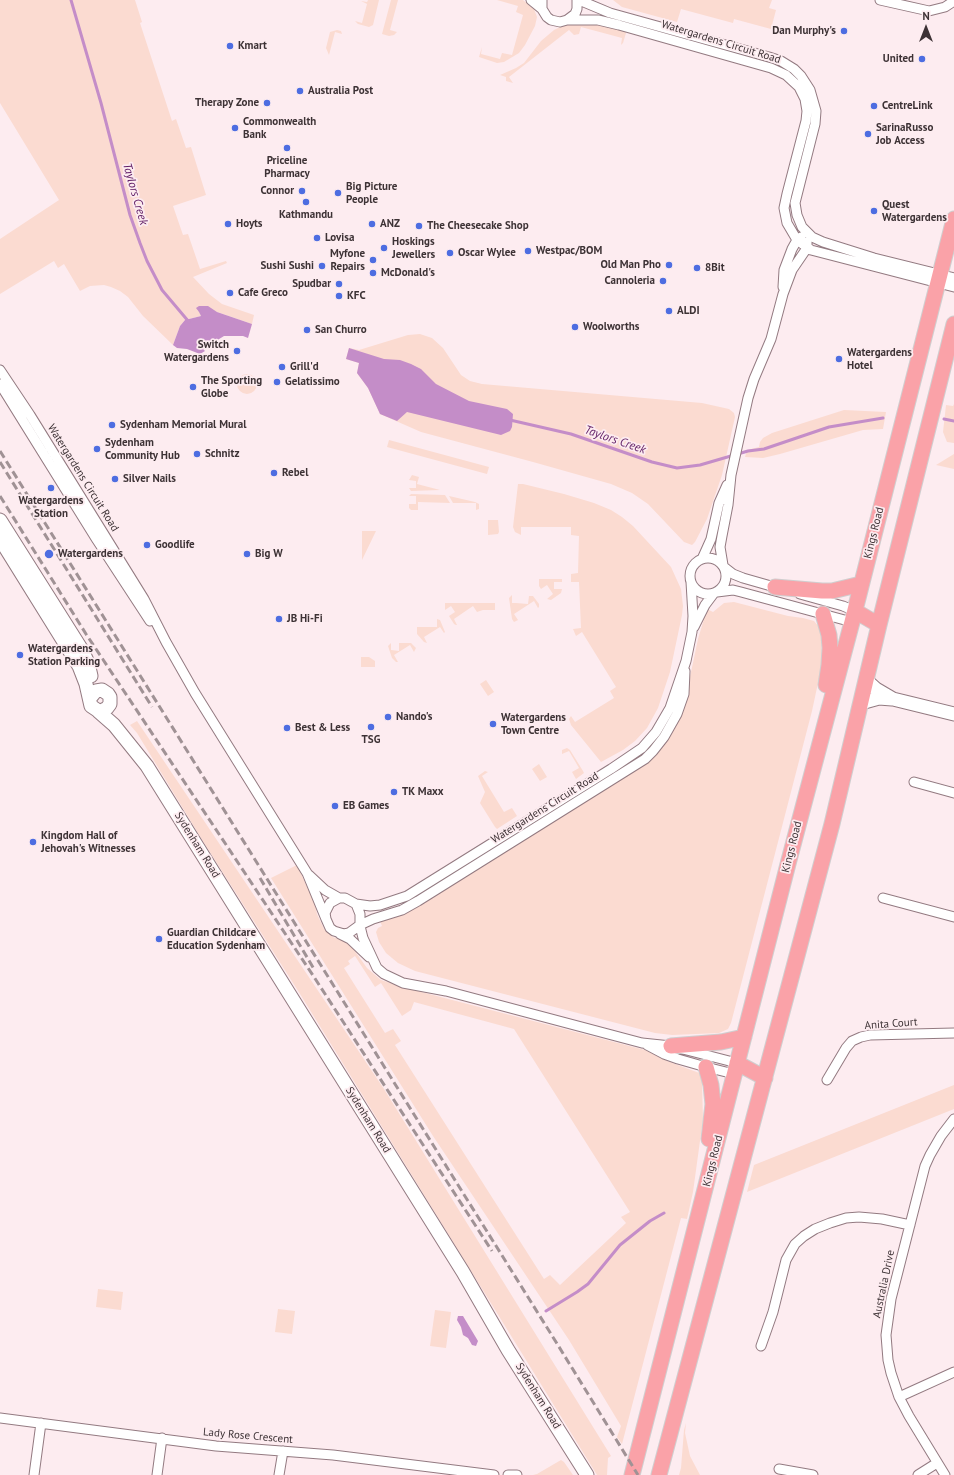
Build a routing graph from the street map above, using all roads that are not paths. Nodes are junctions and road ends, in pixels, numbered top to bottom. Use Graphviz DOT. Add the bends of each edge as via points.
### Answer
graph roads {
  1 [pos="531,0"];
  2 [pos="578,0"];
  3 [pos="880,0"];
  4 [pos="954,2"];
  5 [pos="594,4"];
  6 [pos="542,5"];
  7 [pos="567,20"];
  8 [pos="954,219"];
  9 [pos="807,232"];
  10 [pos="797,240"];
  11 [pos="807,248"];
  12 [pos="944,278"];
  13 [pos="954,286"];
  14 [pos="783,294"];
  15 [pos="954,324"];
  16 [pos="0,370"];
  17 [pos="0,384"];
  18 [pos="731,475"];
  19 [pos="0,520"];
  20 [pos="6,542"];
  21 [pos="702,559"];
  22 [pos="724,566"];
  23 [pos="691,582"];
  24 [pos="861,584"];
  25 [pos="775,587"];
  26 [pos="716,592"];
  27 [pos="823,614"];
  28 [pos="854,616"];
  29 [pos="879,625"];
  30 [pos="692,632"];
  31 [pos="166,642"];
  32 [pos="686,661"];
  33 [pos="866,680"];
  34 [pos="102,690"];
  35 [pos="90,698"];
  36 [pos="893,699"];
  37 [pos="861,703"];
  38 [pos="110,704"];
  39 [pos="98,710"];
  40 [pos="952,714"];
  41 [pos="823,730"];
  42 [pos="148,766"];
  43 [pos="914,782"];
  44 [pos="954,793"];
  45 [pos="306,873"];
  46 [pos="339,898"];
  47 [pos="883,898"];
  48 [pos="356,904"];
  49 [pos="954,917"];
  50 [pos="326,919"];
  51 [pos="360,926"];
  52 [pos="338,933"];
  53 [pos="374,962"];
  54 [pos="954,1033"];
  55 [pos="744,1037"];
  56 [pos="642,1043"];
  57 [pos="671,1046"];
  58 [pos="706,1067"];
  59 [pos="736,1068"];
  60 [pos="765,1078"];
  61 [pos="827,1080"];
  62 [pos="954,1119"];
  63 [pos="705,1192"];
  64 [pos="910,1226"];
  65 [pos="760,1346"];
  66 [pos="954,1372"];
  67 [pos="899,1397"];
  68 [pos="0,1418"];
  69 [pos="41,1423"];
  70 [pos="162,1438"];
  71 [pos="283,1451"];
  72 [pos="938,1464"];
  73 [pos="779,1469"];
  74 [pos="34,1475"];
  75 [pos="157,1475"];
  76 [pos="279,1475"];
  77 [pos="494,1475"];
  78 [pos="508,1475"];
  79 [pos="517,1475"];
  80 [pos="587,1475"];
  81 [pos="632,1475"];
  82 [pos="659,1475"];
  83 [pos="813,1475"];
  84 [pos="918,1475"];
  85 [pos="945,1475"];
  1 -- 6 [label="street"];
  2 -- 5 [label="street, Watergardens Circuit Road"];
  2 -- 7 [label="street" via="575,14"];
  3 -- 4 [label="street" via="929,12"];
  5 -- 9 [label="street, Watergardens Circuit Road" via="682,33 769,57 787,65 801,76 810,90 816,111 795,203 799,221"];
  6 -- 7 [label="street, Watergardens Circuit Road" via="551,20"];
  7 -- 10 [label="street, Watergardens Circuit Road" via="598,20 633,29 771,68 785,74 796,83 805,99 807,116 784,212"];
  8 -- 12 [label="main road, Kings Road"];
  9 -- 10 [label="street"];
  9 -- 11 [label="street, Watergardens Circuit Road"];
  9 -- 12 [label="street" via="823,242"];
  10 -- 11 [label="street, Watergardens Circuit Road"];
  10 -- 14 [label="street" via="784,270"];
  11 -- 12 [label="street"];
  11 -- 14 [label="street" via="792,270"];
  12 -- 13 [label="street"];
  12 -- 24 [label="main road, Kings Road"];
  14 -- 18 [label="street" via="771,338 751,388"];
  15 -- 29 [label="main road"];
  16 -- 31 [label="street, Watergardens Circuit Road" via="120,559"];
  17 -- 31 [label="street, Watergardens Circuit Road" via="133,597"];
  18 -- 21 [label="street" via="719,503 711,539"];
  18 -- 22 [label="street" via="720,547"];
  19 -- 20 [label="street"];
  20 -- 34 [label="street" via="82,650 92,678"];
  20 -- 35 [label="street" via="79,666"];
  21 -- 22 [label="street" via="714,559"];
  21 -- 23 [label="street" via="692,567"];
  22 -- 25 [label="street" via="733,574"];
  22 -- 26 [label="street" via="726,578 722,588"];
  23 -- 26 [label="street" via="703,593"];
  23 -- 30 [label="street, Watergardens Circuit Road"];
  24 -- 25 [label="main road" via="841,590 822,591"];
  24 -- 28 [label="main road, Kings Road"];
  25 -- 28 [label="street" via="843,606"];
  26 -- 27 [label="street" via="733,590"];
  26 -- 30 [label="street, Watergardens Circuit Road" via="705,605"];
  27 -- 28 [label="street"];
  27 -- 41 [label="main road" via="830,648"];
  28 -- 29 [label="main road"];
  28 -- 41 [label="main road, Kings Road"];
  29 -- 33 [label="main road"];
  30 -- 32 [label="street, Watergardens Circuit Road"];
  31 -- 45 [label="street, Watergardens Circuit Road"];
  32 -- 48 [label="street, Watergardens Circuit Road" via="663,720 649,740 632,755 407,896 380,905"];
  32 -- 51 [label="street, Watergardens Circuit Road" via="685,686 674,722 645,759 418,901"];
  33 -- 36 [label="street"];
  33 -- 37 [label="main road"];
  34 -- 35 [label="street" via="96,691"];
  34 -- 38 [label="street" via="110,697"];
  35 -- 39 [label="street" via="92,706"];
  36 -- 37 [label="street" via="879,698"];
  36 -- 40 [label="street"];
  37 -- 60 [label="main road"];
  38 -- 39 [label="street" via="104,710"];
  38 -- 42 [label="street, Sydenham Road" via="115,716 135,737"];
  39 -- 42 [label="street, Sydenham Road"];
  41 -- 55 [label="main road, Kings Road"];
  42 -- 80 [label="street, Sydenham Road"];
  43 -- 44 [label="street"];
  45 -- 46 [label="street, Watergardens Circuit Road" via="321,887"];
  45 -- 50 [label="street, Watergardens Circuit Road"];
  46 -- 48 [label="street"];
  46 -- 50 [label="street" via="330,903"];
  47 -- 49 [label="street"];
  48 -- 51 [label="street" via="360,914"];
  50 -- 52 [label="street" via="330,928"];
  51 -- 52 [label="street" via="349,933"];
  51 -- 53 [label="street"];
  52 -- 53 [label="street" via="350,939"];
  53 -- 56 [label="street" via="384,974 403,983"];
  54 -- 61 [label="street, Anita Court" via="860,1037 846,1048"];
  55 -- 57 [label="main road" via="721,1042"];
  55 -- 59 [label="main road, Kings Road"];
  56 -- 57 [label="street"];
  56 -- 58 [label="street" via="664,1054"];
  57 -- 59 [label="street"];
  58 -- 59 [label="street"];
  58 -- 63 [label="main road" via="713,1104"];
  59 -- 60 [label="main road"];
  59 -- 63 [label="main road, Kings Road"];
  60 -- 82 [label="main road"];
  62 -- 64 [label="street, Australia Drive" via="941,1136 925,1166"];
  63 -- 81 [label="main road, Kings Road"];
  64 -- 65 [label="street" via="882,1218 846,1218 815,1229 804,1236 795,1244 786,1260"];
  64 -- 67 [label="street, Australia Drive" via="891,1299 886,1335 888,1360"];
  66 -- 67 [label="street"];
  67 -- 72 [label="street, Australia Drive"];
  68 -- 69 [label="street, Lady Rose Crescent"];
  69 -- 70 [label="street, Lady Rose Crescent"];
  69 -- 74 [label="street"];
  70 -- 71 [label="street, Lady Rose Crescent"];
  70 -- 75 [label="street"];
  71 -- 76 [label="street"];
  71 -- 77 [label="street, Lady Rose Crescent"];
  72 -- 84 [label="street"];
  72 -- 85 [label="street, Australia Drive"];
  73 -- 83 [label="street"];
  78 -- 79 [label="street"];
}
